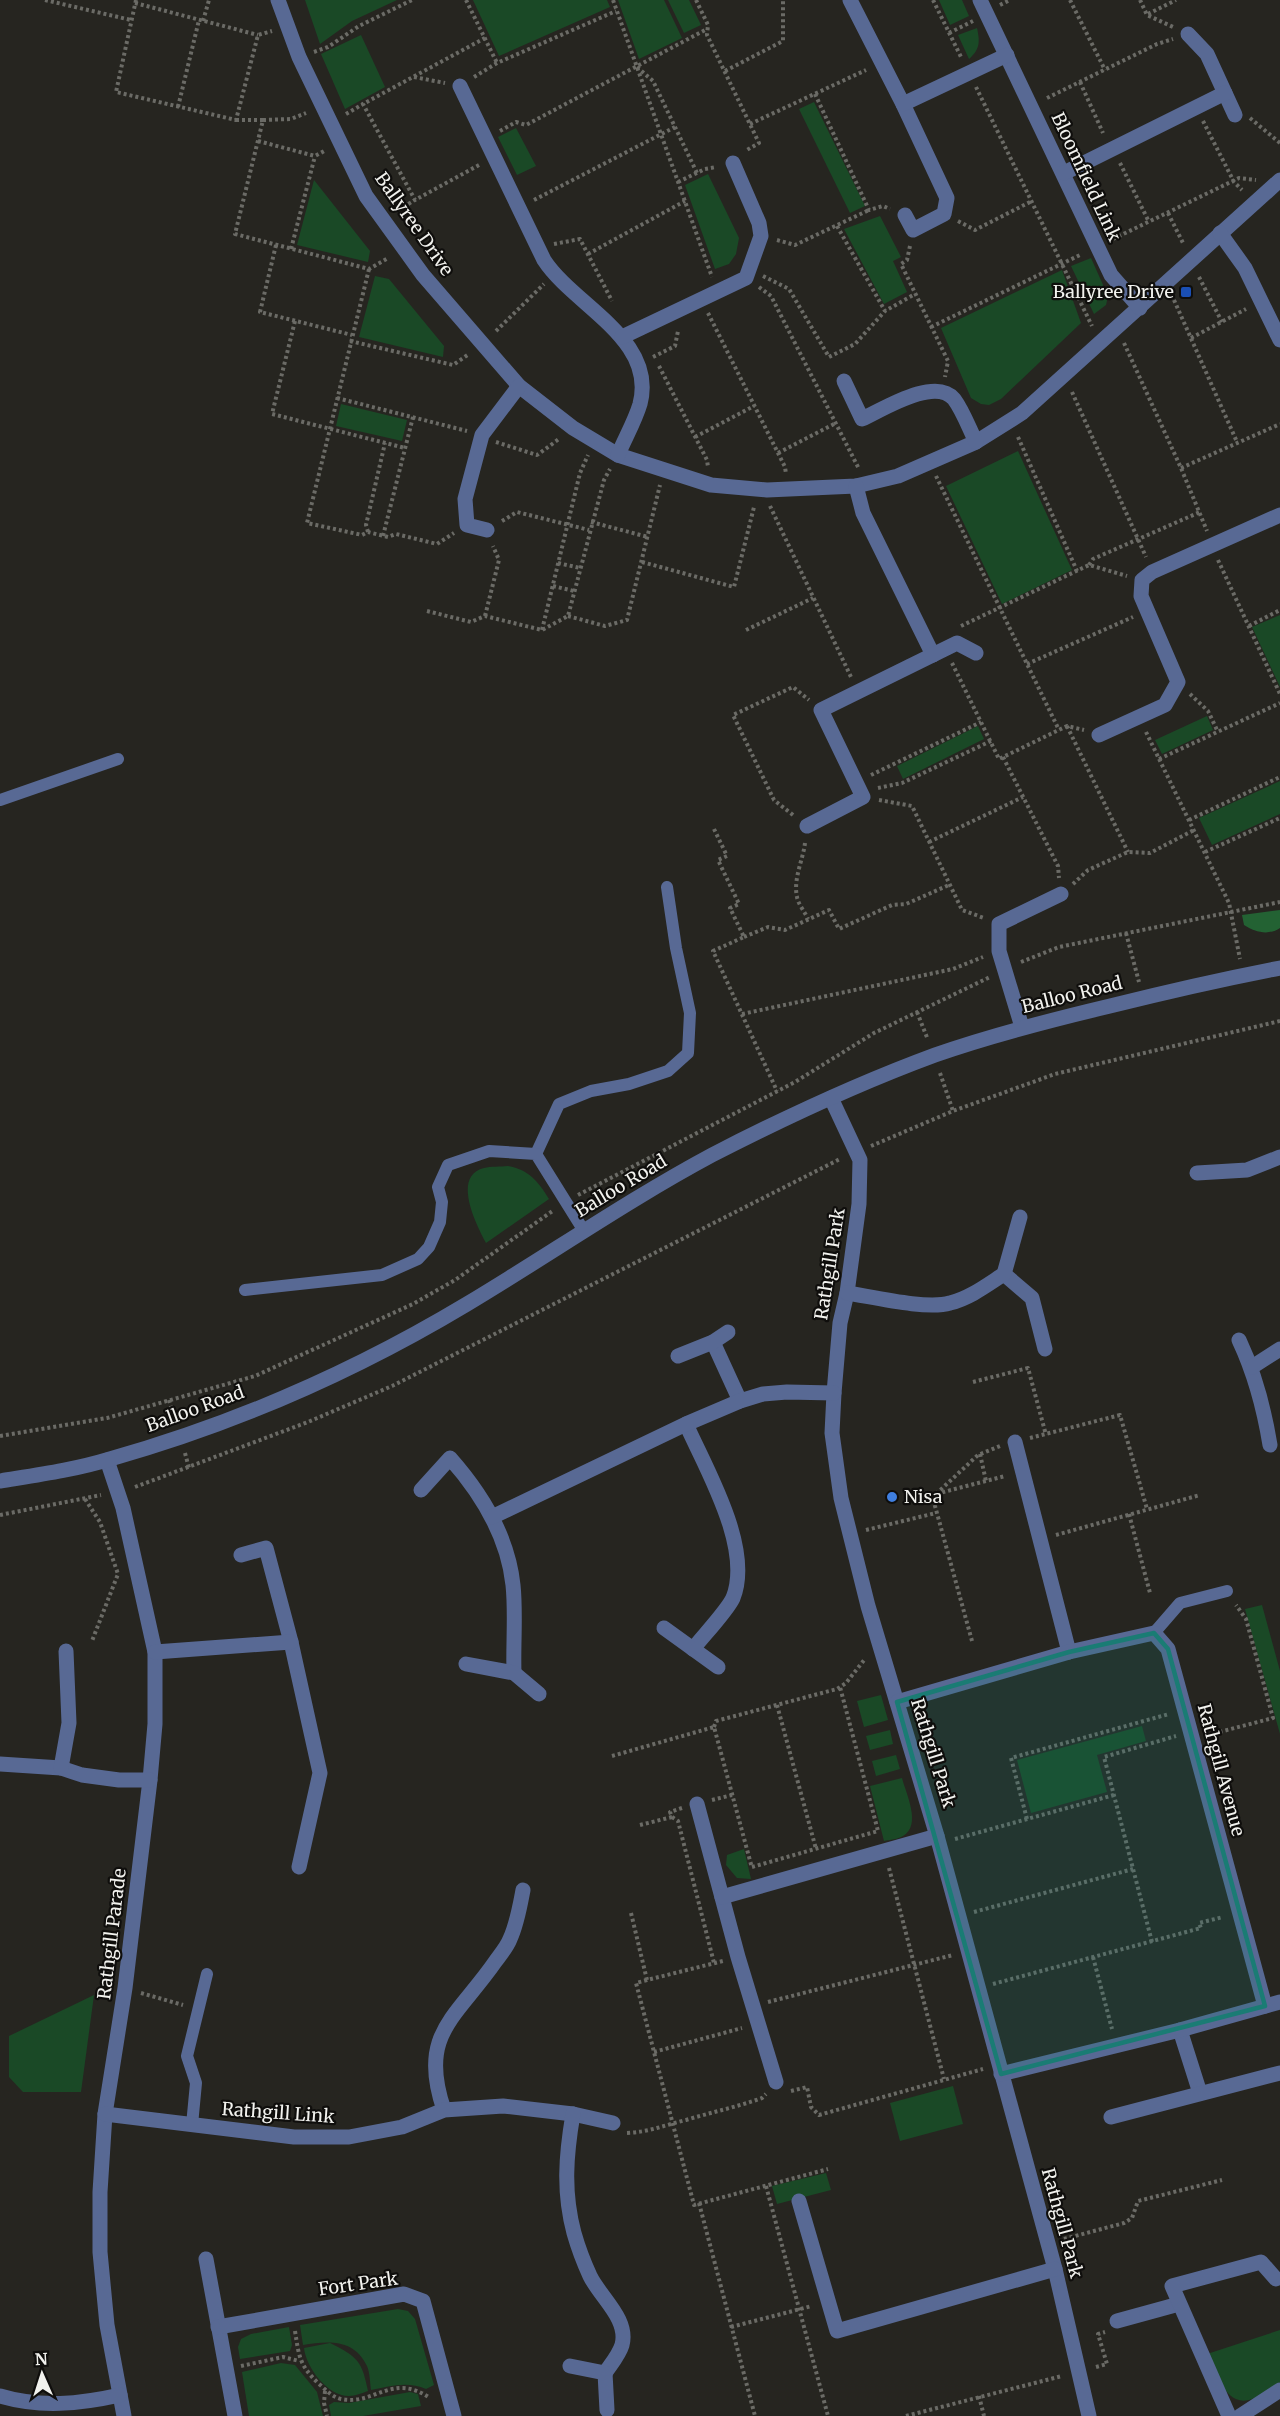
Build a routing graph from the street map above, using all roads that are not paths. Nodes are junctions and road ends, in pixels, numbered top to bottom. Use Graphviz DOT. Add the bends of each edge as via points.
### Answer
graph roads {
  1 [pos="278,0"];
  2 [pos="850,0"];
  3 [pos="984,7"];
  4 [pos="1188,34"];
  5 [pos="1007,55"];
  6 [pos="460,86"];
  7 [pos="1225,93"];
  8 [pos="903,104"];
  9 [pos="1235,115"];
  10 [pos="733,163"];
  11 [pos="1064,173"];
  12 [pos="1280,180"];
  13 [pos="905,215"];
  14 [pos="1220,233"];
  15 [pos="1140,308"];
  16 [pos="622,337"];
  17 [pos="1280,340"];
  18 [pos="844,381"];
  19 [pos="519,386"];
  20 [pos="976,442"];
  21 [pos="618,455"];
  22 [pos="861,485"];
  23 [pos="1280,515"];
  24 [pos="487,530"];
  25 [pos="939,652"];
  26 [pos="976,653"];
  27 [pos="1099,735"];
  28 [pos="118,759"];
  29 [pos="0,800"];
  30 [pos="807,826"];
  31 [pos="667,887"];
  32 [pos="1061,894"];
  33 [pos="1280,968"];
  34 [pos="1022,1027"];
  35 [pos="831,1098"];
  36 [pos="536,1154"];
  37 [pos="1280,1157"];
  38 [pos="1197,1173"];
  39 [pos="1020,1217"];
  40 [pos="584,1231"];
  41 [pos="1004,1274"];
  42 [pos="244,1290"];
  43 [pos="847,1293"];
  44 [pos="728,1332"];
  45 [pos="1239,1340"];
  46 [pos="713,1342"];
  47 [pos="1045,1349"];
  48 [pos="1280,1349"];
  49 [pos="678,1356"];
  50 [pos="1252,1367"];
  51 [pos="834,1393"];
  52 [pos="740,1401"];
  53 [pos="686,1424"];
  54 [pos="1015,1442"];
  55 [pos="1270,1445"];
  56 [pos="107,1460"];
  57 [pos="0,1481"];
  58 [pos="421,1490"];
  59 [pos="492,1517"];
  60 [pos="240,1555"];
  61 [pos="1226,1591"];
  62 [pos="664,1628"];
  63 [pos="1155,1633"];
  64 [pos="291,1642"];
  65 [pos="693,1649"];
  66 [pos="66,1651"];
  67 [pos="155,1652"];
  68 [pos="1069,1652"];
  69 [pos="466,1664"];
  70 [pos="718,1666"];
  71 [pos="513,1673"];
  72 [pos="539,1694"];
  73 [pos="897,1702"];
  74 [pos="0,1764"];
  75 [pos="61,1768"];
  76 [pos="150,1780"];
  77 [pos="697,1804"];
  78 [pos="938,1840"];
  79 [pos="299,1867"];
  80 [pos="523,1890"];
  81 [pos="722,1897"];
  82 [pos="207,1974"];
  83 [pos="1273,2004"];
  84 [pos="1180,2030"];
  85 [pos="999,2069"];
  86 [pos="1280,2073"];
  87 [pos="778,2090"];
  88 [pos="1200,2093"];
  89 [pos="444,2110"];
  90 [pos="105,2114"];
  91 [pos="573,2114"];
  92 [pos="1112,2117"];
  93 [pos="614,2123"];
  94 [pos="192,2125"];
  95 [pos="799,2201"];
  96 [pos="206,2259"];
  97 [pos="1055,2269"];
  98 [pos="1276,2279"];
  99 [pos="1179,2304"];
  100 [pos="1117,2321"];
  101 [pos="218,2327"];
  102 [pos="570,2366"];
  103 [pos="605,2373"];
  104 [pos="1280,2390"];
  105 [pos="120,2395"];
  106 [pos="0,2396"];
  107 [pos="608,2410"];
  108 [pos="449,2415"];
  109 [pos="124,2416"];
  110 [pos="235,2416"];
  111 [pos="1089,2416"];
  112 [pos="1229,2416"];
  113 [pos="1240,2416"];
  1 -- 19 [label="street, Ballyree Drive" via="299,57 366,196 423,275"];
  2 -- 8 [label="street"];
  3 -- 5 [label="street, Bloomfield Link"];
  4 -- 7 [label="street" via="1208,54"];
  5 -- 8 [label="street"];
  5 -- 11 [label="street, Bloomfield Link"];
  6 -- 16 [label="street" via="553,274"];
  7 -- 9 [label="street"];
  7 -- 11 [label="street"];
  8 -- 13 [label="street" via="947,198 944,214 914,230"];
  10 -- 16 [label="street" via="761,236 748,273 718,292"];
  11 -- 15 [label="street, Bloomfield Link" via="1111,275"];
  12 -- 14 [label="street, Ballyree Drive"];
  14 -- 15 [label="street, Ballyree Drive"];
  14 -- 17 [label="street" via="1245,268"];
  15 -- 20 [label="street, Ballyree Drive" via="1011,421"];
  16 -- 21 [label="street" via="638,360 642,388 640,403"];
  18 -- 20 [label="street" via="862,419 925,390 942,392 953,398"];
  19 -- 21 [label="street, Ballyree Drive" via="573,428"];
  19 -- 24 [label="street" via="482,435 465,499 467,525"];
  20 -- 22 [label="street, Ballyree Drive" via="898,476"];
  21 -- 22 [label="street, Ballyree Drive" via="711,484 762,489"];
  22 -- 25 [label="street" via="863,513"];
  23 -- 27 [label="street" via="1147,576 1141,596 1178,682 1165,705"];
  25 -- 26 [label="street" via="957,643"];
  25 -- 30 [label="street" via="821,710 860,791"];
  28 -- 29 [label="lane"];
  31 -- 36 [label="lane" via="690,1014 688,1053 668,1071 591,1091 559,1104"];
  32 -- 34 [label="street" via="999,924 999,951"];
  33 -- 34 [label="street, Balloo Road"];
  34 -- 35 [label="street, Balloo Road" via="934,1056"];
  35 -- 40 [label="street, Balloo Road" via="711,1156"];
  35 -- 43 [label="street, Rathgill Park" via="860,1160 859,1204"];
  36 -- 40 [label="lane"];
  36 -- 42 [label="lane" via="489,1151 448,1165 438,1187 442,1202 440,1222 429,1247 418,1258 382,1275"];
  37 -- 38 [label="street" via="1247,1170"];
  39 -- 41 [label="street"];
  40 -- 56 [label="street, Balloo Road" via="465,1305 327,1379 196,1433"];
  41 -- 43 [label="street" via="969,1297 947,1304 925,1305"];
  41 -- 47 [label="street" via="1032,1298"];
  43 -- 51 [label="street, Rathgill Park" via="840,1323"];
  44 -- 46 [label="street"];
  45 -- 50 [label="street"];
  46 -- 49 [label="street"];
  46 -- 52 [label="street"];
  48 -- 50 [label="street"];
  50 -- 55 [label="street"];
  51 -- 52 [label="street" via="763,1394"];
  51 -- 73 [label="street, Rathgill Park" via="832,1433 842,1498"];
  52 -- 53 [label="street"];
  53 -- 59 [label="street"];
  53 -- 65 [label="street" via="729,1519 737,1575 733,1598"];
  54 -- 68 [label="street"];
  56 -- 57 [label="street, Balloo Road"];
  56 -- 67 [label="street, Rathgill Parade" via="131,1541"];
  58 -- 59 [label="street" via="450,1458 469,1479"];
  59 -- 71 [label="street" via="505,1547 513,1584"];
  60 -- 64 [label="street" via="266,1548"];
  61 -- 63 [label="lane" via="1180,1603"];
  62 -- 65 [label="street"];
  63 -- 68 [label="street"];
  63 -- 83 [label="street, Rathgill Avenue" via="1168,1649 1240,1913"];
  64 -- 67 [label="street"];
  64 -- 79 [label="street" via="320,1773"];
  65 -- 70 [label="street"];
  66 -- 75 [label="street" via="69,1723"];
  67 -- 76 [label="street, Rathgill Parade"];
  68 -- 73 [label="street"];
  69 -- 71 [label="street"];
  71 -- 72 [label="street"];
  73 -- 78 [label="street, Rathgill Park"];
  74 -- 75 [label="street"];
  75 -- 76 [label="street" via="100,1778"];
  76 -- 90 [label="street, Rathgill Parade"];
  77 -- 81 [label="street"];
  78 -- 81 [label="street"];
  78 -- 85 [label="street, Rathgill Park"];
  80 -- 89 [label="street" via="510,1940 450,2017 435,2051 436,2085"];
  81 -- 87 [label="street"];
  82 -- 94 [label="lane" via="187,2056 196,2083"];
  83 -- 84 [label="street, Rathgill Avenue"];
  84 -- 85 [label="street, Rathgill Avenue"];
  84 -- 88 [label="street"];
  85 -- 97 [label="street, Rathgill Park"];
  86 -- 88 [label="street"];
  88 -- 92 [label="street"];
  89 -- 91 [label="street, Rathgill Link" via="503,2106"];
  89 -- 94 [label="street, Rathgill Link" via="402,2127 349,2137 294,2137"];
  90 -- 94 [label="street, Rathgill Link"];
  90 -- 105 [label="street, Rathgill Parade" via="100,2252 107,2325"];
  91 -- 93 [label="street, Rathgill Link"];
  91 -- 103 [label="street" via="566,2186 574,2233 591,2278 612,2306 621,2328 622,2344"];
  95 -- 97 [label="street" via="837,2331"];
  96 -- 101 [label="street"];
  97 -- 111 [label="street, Rathgill Park"];
  98 -- 99 [label="street" via="1261,2262 1172,2286"];
  99 -- 100 [label="street"];
  99 -- 112 [label="street"];
  101 -- 108 [label="street, Fort Park" via="404,2294 423,2301"];
  101 -- 110 [label="street"];
  102 -- 103 [label="street"];
  103 -- 107 [label="street"];
  104 -- 113 [label="street"];
  105 -- 106 [label="street" via="64,2404"];
  105 -- 109 [label="street, Rathgill Parade"];
}
